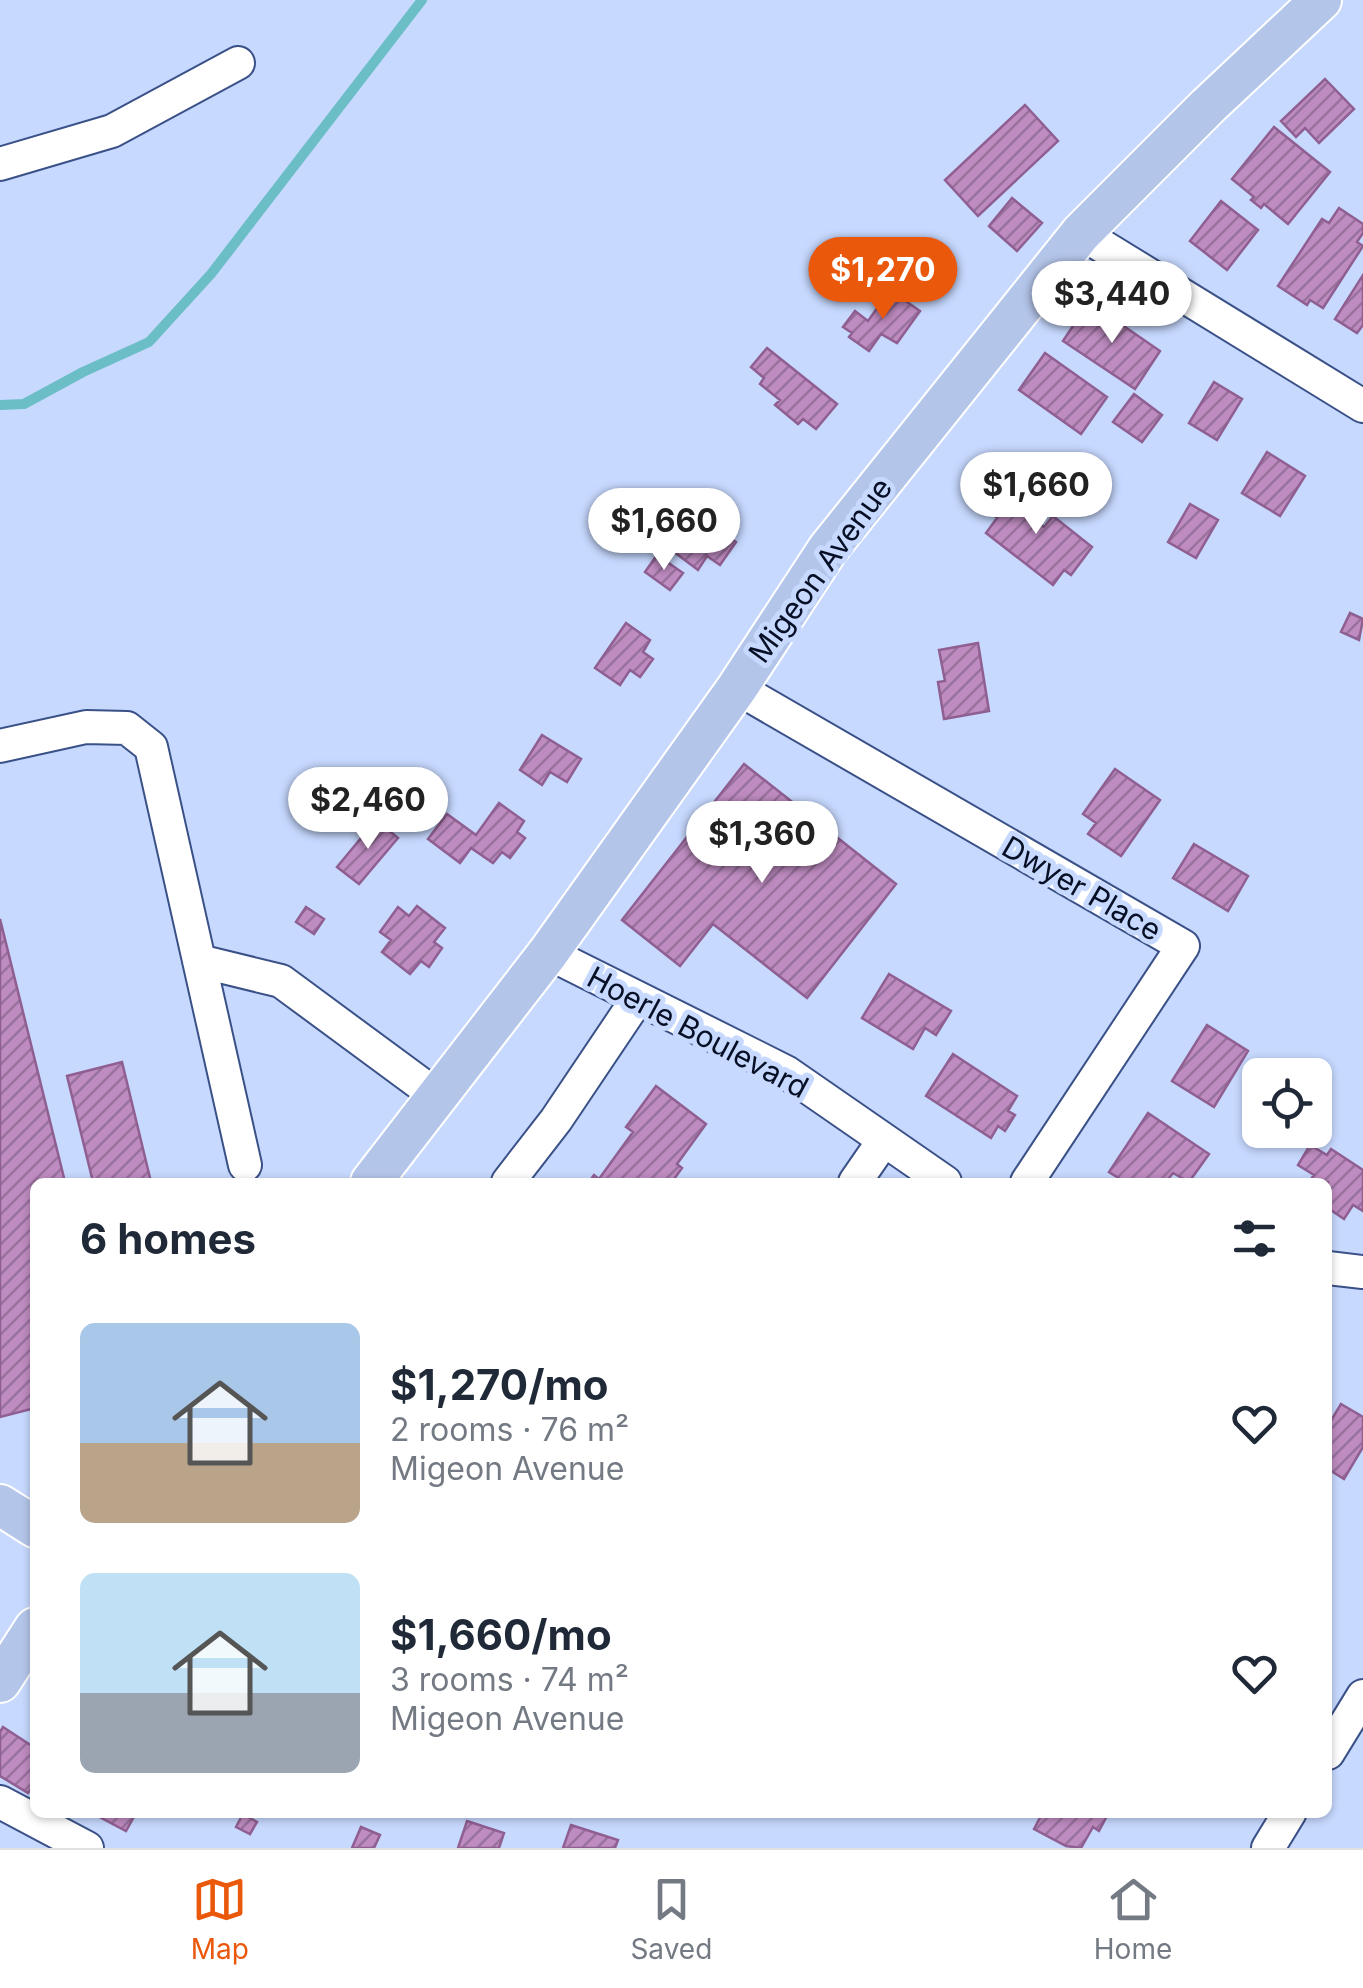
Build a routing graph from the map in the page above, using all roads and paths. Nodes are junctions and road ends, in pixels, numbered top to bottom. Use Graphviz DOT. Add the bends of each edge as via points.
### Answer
graph roads {
  1 [pos="1321,0"];
  2 [pos="238,63"];
  3 [pos="0,164"];
  4 [pos="1081,234"];
  5 [pos="1363,406"];
  6 [pos="737,688"];
  7 [pos="0,746"];
  8 [pos="548,953"];
  9 [pos="199,961"];
  10 [pos="638,998"];
  11 [pos="437,1096"];
  12 [pos="884,1140"];
  13 [pos="245,1165"];
  14 [pos="373,1178"];
  15 [pos="511,1178"];
  16 [pos="858,1178"];
  17 [pos="939,1178"];
  18 [pos="1030,1178"];
  19 [pos="1332,1268"];
  20 [pos="1363,1272"];
  21 [pos="0,1504"];
  22 [pos="30,1524"];
  23 [pos="30,1636"];
  24 [pos="0,1682"];
  25 [pos="1363,1696"];
  26 [pos="1332,1746"];
  27 [pos="0,1802"];
  28 [pos="1286,1818"];
  29 [pos="86,1848"];
  30 [pos="1268,1848"];
  1 -- 4 [label="main road, Migeon Avenue"];
  2 -- 3 [label="street" via="112,131"];
  4 -- 5 [label="street"];
  4 -- 6 [label="main road, Migeon Avenue" via="828,549"];
  6 -- 8 [label="main road, Migeon Avenue"];
  6 -- 18 [label="street, Dwyer Place" via="1183,946"];
  7 -- 9 [label="street" via="86,727 127,728 151,747"];
  8 -- 10 [label="street, Hoerle Boulevard"];
  8 -- 11 [label="main road, Migeon Avenue"];
  9 -- 11 [label="street" via="280,981"];
  9 -- 13 [label="street"];
  10 -- 12 [label="street, Hoerle Boulevard" via="786,1072"];
  10 -- 15 [label="street"];
  11 -- 14 [label="main road, Migeon Avenue"];
  12 -- 16 [label="street"];
  12 -- 17 [label="street, Hoerle Boulevard"];
  19 -- 20 [label="street"];
  21 -- 22 [label="main road"];
  23 -- 24 [label="main road"];
  25 -- 26 [label="street"];
  27 -- 29 [label="street"];
  28 -- 30 [label="street"];
}
